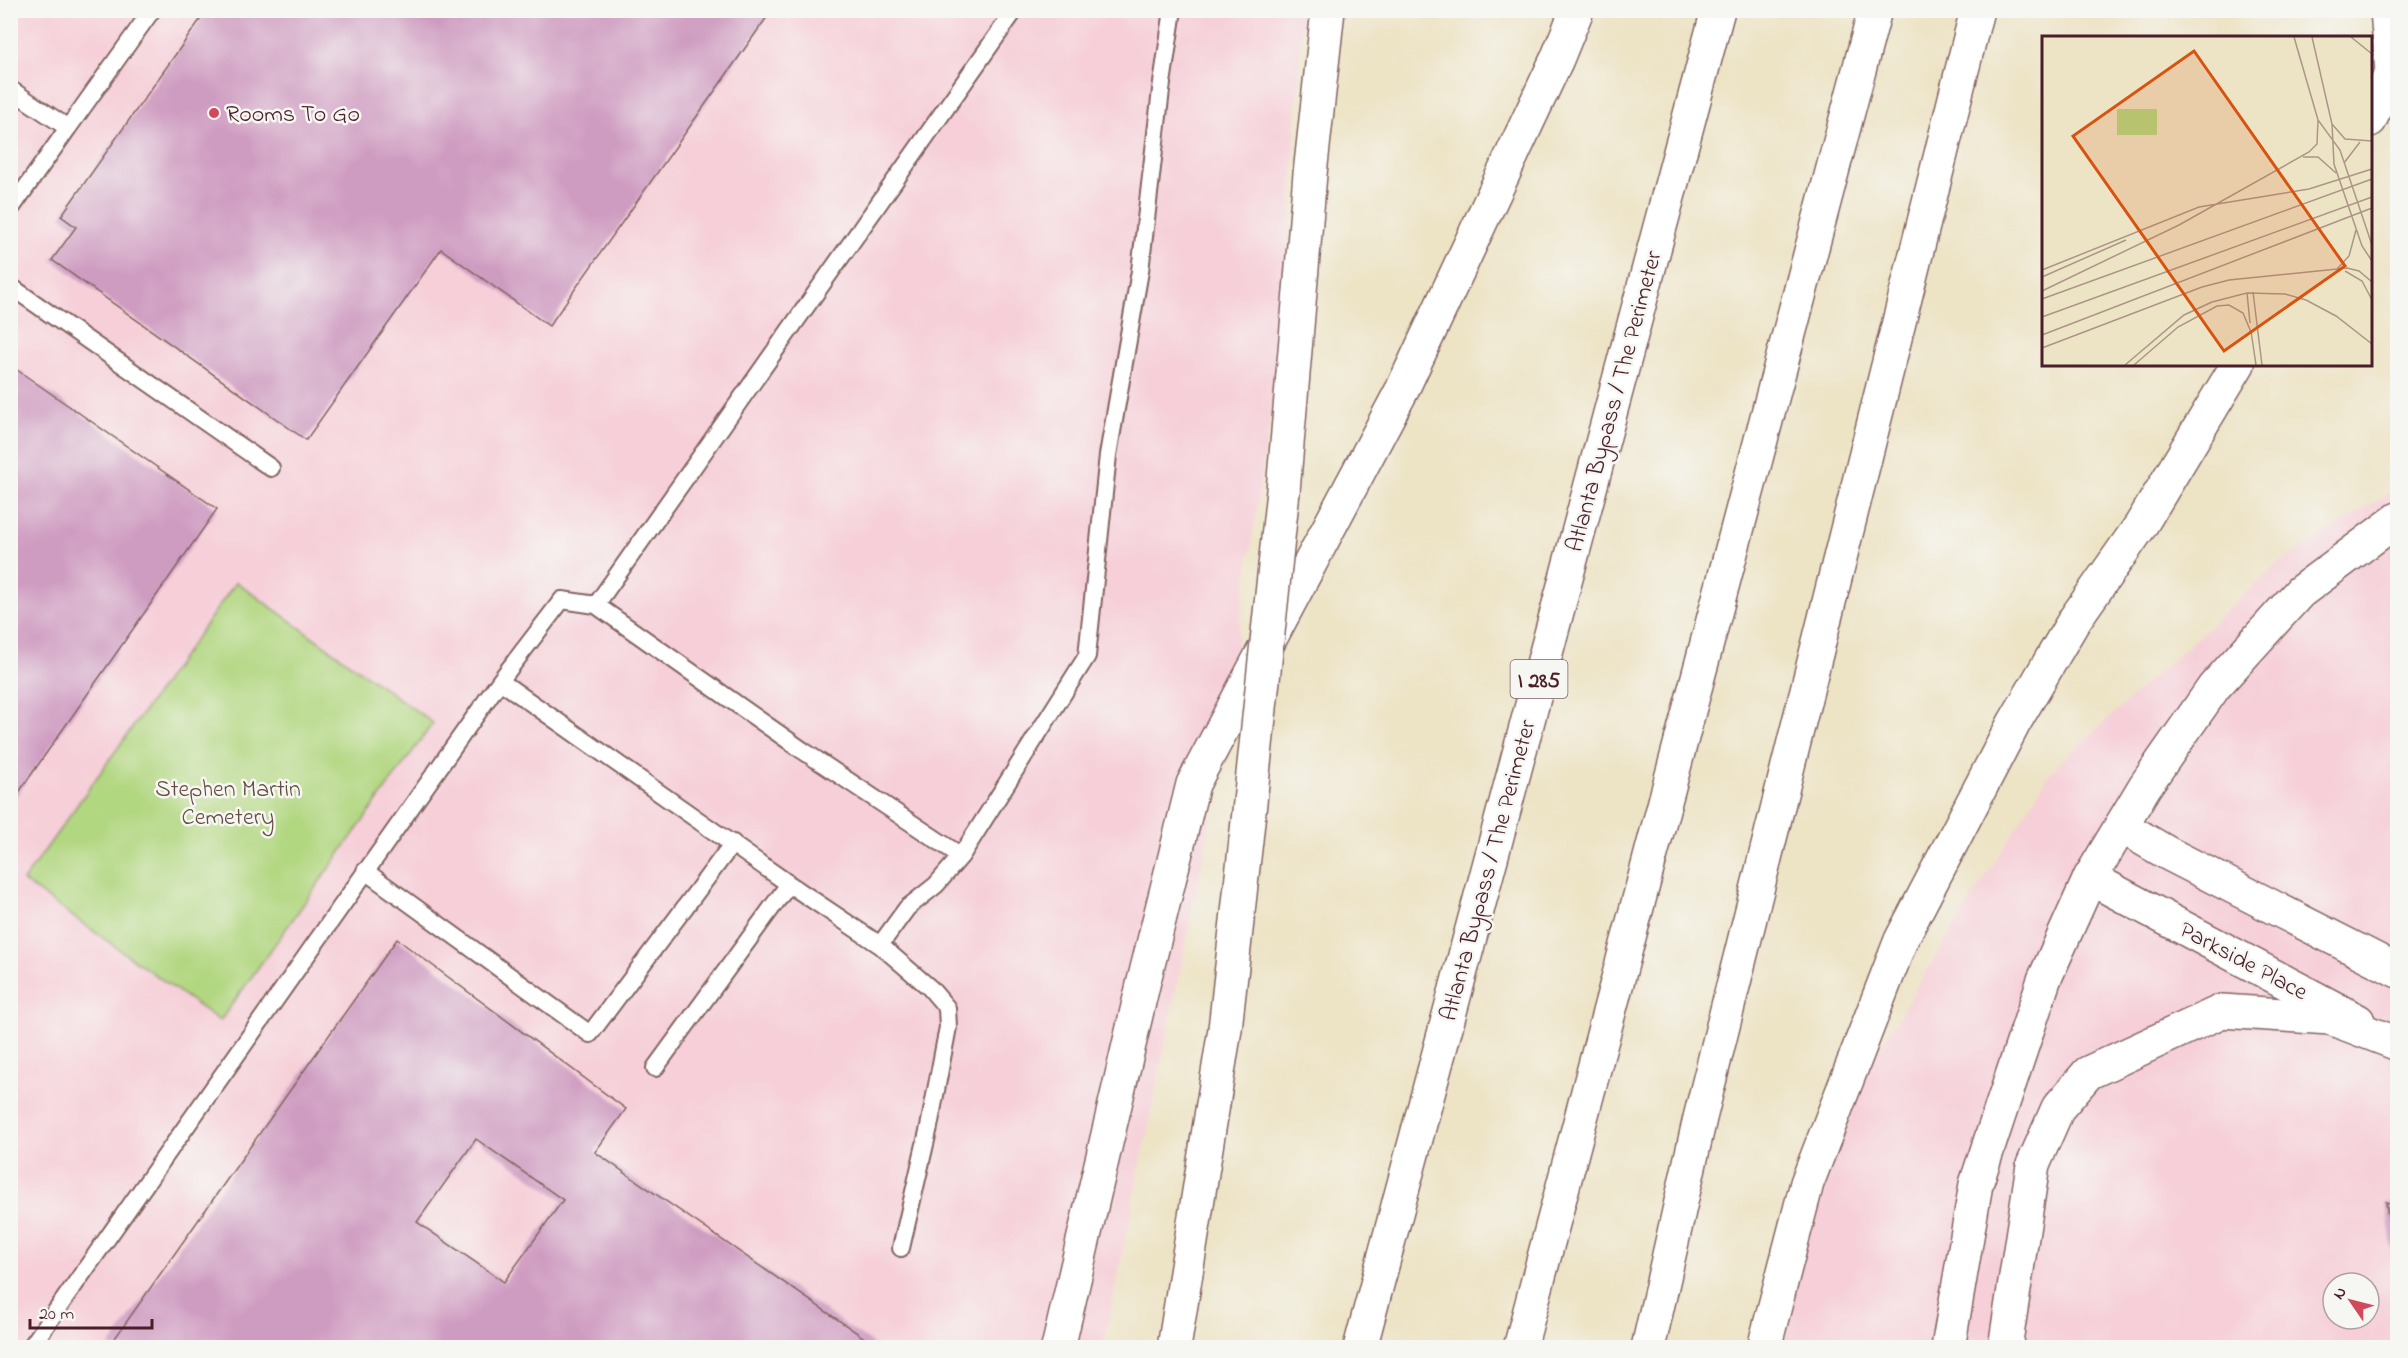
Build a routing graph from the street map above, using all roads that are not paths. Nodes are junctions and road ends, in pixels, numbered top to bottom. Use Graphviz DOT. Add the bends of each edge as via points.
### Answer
graph roads {
  1 [pos="152,10"];
  2 [pos="1015,10"];
  3 [pos="1173,10"];
  4 [pos="1328,10"];
  5 [pos="1577,10"];
  6 [pos="1718,10"];
  7 [pos="1875,10"];
  8 [pos="1977,10"];
  9 [pos="2387,10"];
  10 [pos="2395,65"];
  11 [pos="10,89"];
  12 [pos="2372,116"];
  13 [pos="68,128"];
  14 [pos="10,210"];
  15 [pos="10,286"];
  16 [pos="2237,366"];
  17 [pos="270,468"];
  18 [pos="2397,519"];
  19 [pos="596,605"];
  20 [pos="500,681"];
  21 [pos="2121,826"];
  22 [pos="733,843"];
  23 [pos="961,856"];
  24 [pos="365,871"];
  25 [pos="2090,878"];
  26 [pos="789,884"];
  27 [pos="880,945"];
  28 [pos="2397,971"];
  29 [pos="2397,1043"];
  30 [pos="655,1068"];
  31 [pos="901,1248"];
  32 [pos="1070,1294"];
  33 [pos="30,1347"];
  34 [pos="1058,1347"];
  35 [pos="1067,1347"];
  36 [pos="1174,1347"];
  37 [pos="1359,1347"];
  38 [pos="1520,1347"];
  39 [pos="1648,1347"];
  40 [pos="1764,1347"];
  41 [pos="1948,1347"];
  42 [pos="2005,1347"];
  1 -- 13 [label="lane"];
  2 -- 19 [label="lane"];
  3 -- 23 [label="lane" via="1140,271 1108,455 1087,656"];
  4 -- 36 [label="main road, bridge" via="1283,491 1225,1029"];
  5 -- 32 [label="main road" via="1402,390 1193,784"];
  6 -- 37 [label="main road, Atlanta Bypass / The Perimeter / I 285"];
  7 -- 38 [label="main road"];
  8 -- 39 [label="main road" via="1700,1118"];
  9 -- 10 [label="main road"];
  10 -- 12 [label="main road"];
  11 -- 13 [label="lane"];
  13 -- 14 [label="lane"];
  15 -- 17 [label="lane"];
  16 -- 40 [label="main road" via="2141,525 2075,619 2014,723 1900,940 1807,1183"];
  18 -- 21 [label="main road" via="2300,592 2214,687"];
  19 -- 20 [label="lane" via="562,600"];
  19 -- 23 [label="lane"];
  20 -- 22 [label="lane"];
  20 -- 24 [label="lane"];
  21 -- 25 [label="main road"];
  21 -- 28 [label="main road"];
  22 -- 24 [label="lane" via="590,1034"];
  22 -- 26 [label="lane"];
  23 -- 27 [label="lane" via="936,885 907,908"];
  24 -- 33 [label="lane"];
  25 -- 29 [label="main road, Parkside Place"];
  25 -- 41 [label="main road" via="2044,980 1976,1184"];
  26 -- 27 [label="lane"];
  26 -- 30 [label="lane"];
  27 -- 31 [label="lane" via="947,1008 948,1027 929,1127"];
  29 -- 42 [label="main road" via="2330,1018 2222,1011 2088,1073 2058,1108 2032,1165"];
  32 -- 34 [label="main road"];
  32 -- 35 [label="main road"];
}
